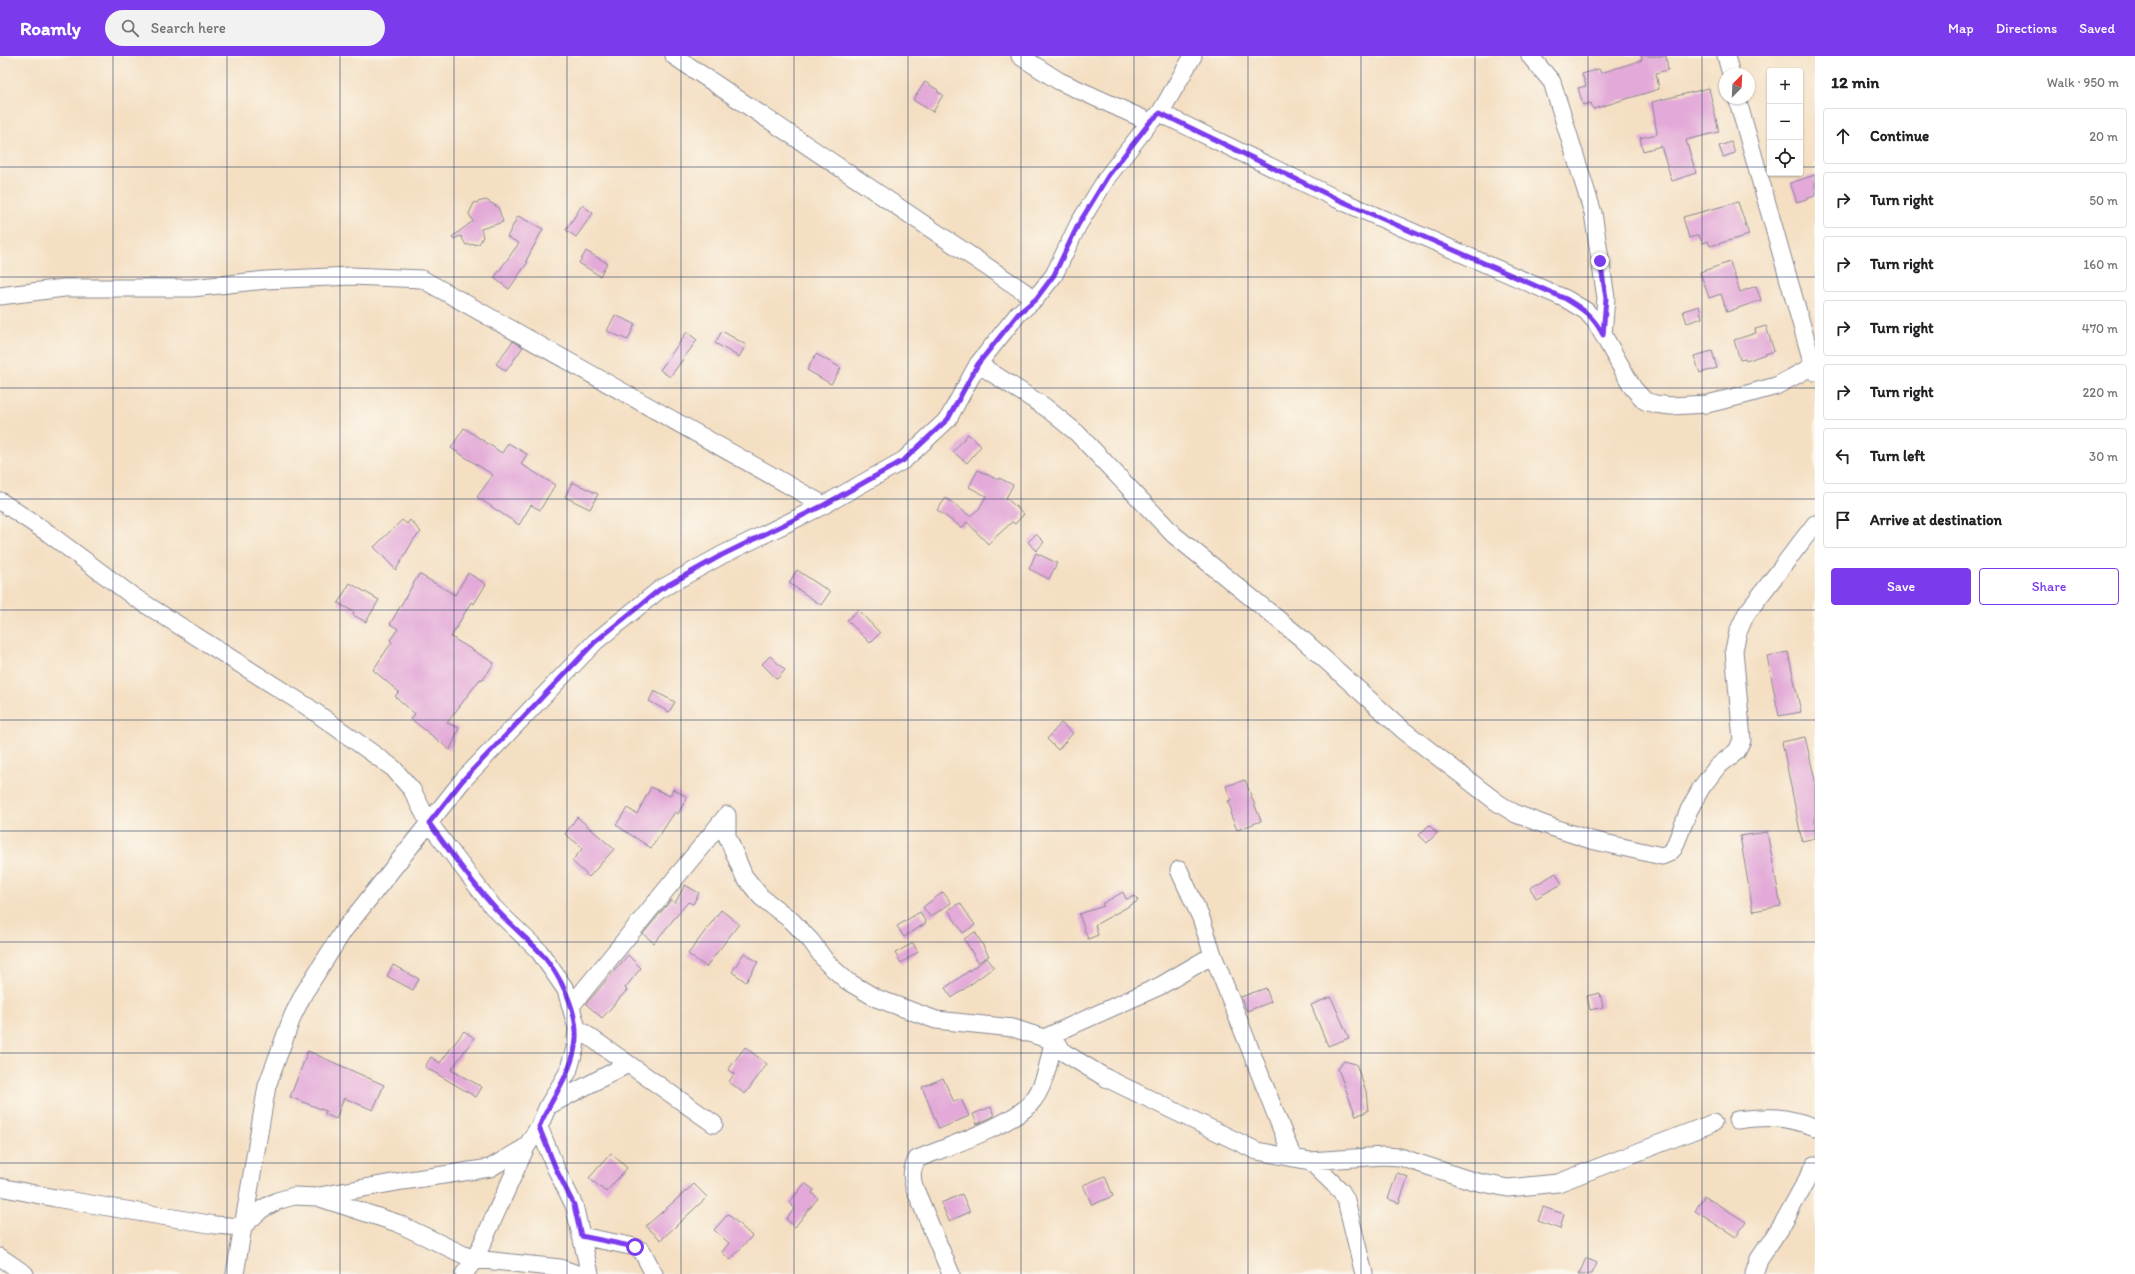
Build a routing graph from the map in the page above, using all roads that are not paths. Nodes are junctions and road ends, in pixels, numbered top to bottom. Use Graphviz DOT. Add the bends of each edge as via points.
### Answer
graph roads {
  1 [pos="674,56"];
  2 [pos="1020,56"];
  3 [pos="1193,56"];
  4 [pos="1530,56"];
  5 [pos="1726,56"];
  6 [pos="1729,68"];
  7 [pos="1739,104"];
  8 [pos="1155,117"];
  9 [pos="0,296"];
  10 [pos="1036,299"];
  11 [pos="1603,335"];
  12 [pos="978,364"];
  13 [pos="1814,367"];
  14 [pos="0,501"];
  15 [pos="824,505"];
  16 [pos="1815,524"];
  17 [pos="429,823"];
  18 [pos="1179,870"];
  19 [pos="1213,955"];
  20 [pos="571,1006"];
  21 [pos="577,1028"];
  22 [pos="1053,1036"];
  23 [pos="628,1064"];
  24 [pos="548,1106"];
  25 [pos="1737,1120"];
  26 [pos="1713,1122"];
  27 [pos="714,1124"];
  28 [pos="539,1127"];
  29 [pos="1815,1127"];
  30 [pos="526,1147"];
  31 [pos="1293,1158"];
  32 [pos="1310,1161"];
  33 [pos="1815,1165"];
  34 [pos="0,1187"];
  35 [pos="317,1197"];
  36 [pos="242,1227"];
  37 [pos="581,1236"];
  38 [pos="0,1257"];
  39 [pos="475,1259"];
  40 [pos="25,1274"];
  41 [pos="235,1274"];
  42 [pos="464,1274"];
  43 [pos="577,1274"];
  44 [pos="590,1274"];
  45 [pos="654,1274"];
  46 [pos="951,1274"];
  47 [pos="1364,1274"];
  48 [pos="1754,1274"];
  1 -- 10 [label="street"];
  2 -- 8 [label="street" via="1058,80"];
  3 -- 8 [label="street"];
  4 -- 11 [label="street" via="1552,82 1594,213 1606,298"];
  5 -- 6 [label="street"];
  7 -- 13 [label="street"];
  8 -- 10 [label="street" via="1108,176 1078,225 1054,275"];
  8 -- 11 [label="street" via="1566,299 1586,311"];
  9 -- 15 [label="street" via="64,288 192,288 266,280 351,276 422,279"];
  10 -- 12 [label="street" via="1018,314"];
  11 -- 13 [label="street" via="1633,388 1645,400 1655,404 1707,404 1776,386"];
  12 -- 15 [label="street" via="948,419 904,460"];
  12 -- 16 [label="street" via="1045,407 1077,433 1174,535 1301,638 1403,730 1498,803 1516,814 1591,840 1662,856 1674,848 1701,788 1717,767 1737,751 1742,740 1734,650 1746,614"];
  14 -- 17 [label="street" via="134,597 355,739 393,768 412,790"];
  15 -- 17 [label="street" via="722,555 653,594 595,642 463,780"];
  17 -- 20 [label="street" via="493,907 539,951 566,990"];
  17 -- 36 [label="street" via="344,930 293,1014 267,1086"];
  18 -- 19 [label="street" via="1201,918"];
  19 -- 22 [label="street" via="1160,986"];
  19 -- 31 [label="street"];
  20 -- 21 [label="street"];
  20 -- 22 [label="street" via="727,815 727,836 744,876 761,896 811,940 827,963 847,981 876,998 936,1020 1013,1028 1044,1038"];
  21 -- 23 [label="street"];
  21 -- 24 [label="street" via="575,1048 568,1072"];
  22 -- 31 [label="street" via="1063,1052 1106,1078 1257,1151"];
  22 -- 46 [label="street" via="1046,1074 1030,1104 1009,1120 917,1160 913,1168 911,1174 915,1189"];
  23 -- 24 [label="street"];
  23 -- 27 [label="street"];
  24 -- 28 [label="street"];
  25 -- 29 [label="street" via="1770,1116 1792,1119"];
  26 -- 32 [label="street" via="1558,1183 1542,1186 1508,1188 1473,1181 1400,1157"];
  28 -- 30 [label="street"];
  28 -- 37 [label="street" via="574,1205"];
  30 -- 35 [label="street" via="490,1168"];
  30 -- 39 [label="street"];
  31 -- 32 [label="street"];
  32 -- 47 [label="street" via="1341,1191 1346,1200"];
  33 -- 48 [label="street" via="1783,1223 1759,1259"];
  34 -- 36 [label="street"];
  35 -- 36 [label="street" via="294,1196 277,1201 262,1209"];
  35 -- 39 [label="street" via="396,1223"];
  36 -- 41 [label="street"];
  37 -- 44 [label="street"];
  37 -- 45 [label="street" via="642,1250"];
  38 -- 40 [label="street"];
  39 -- 42 [label="street"];
  39 -- 43 [label="street" via="560,1268"];
}
